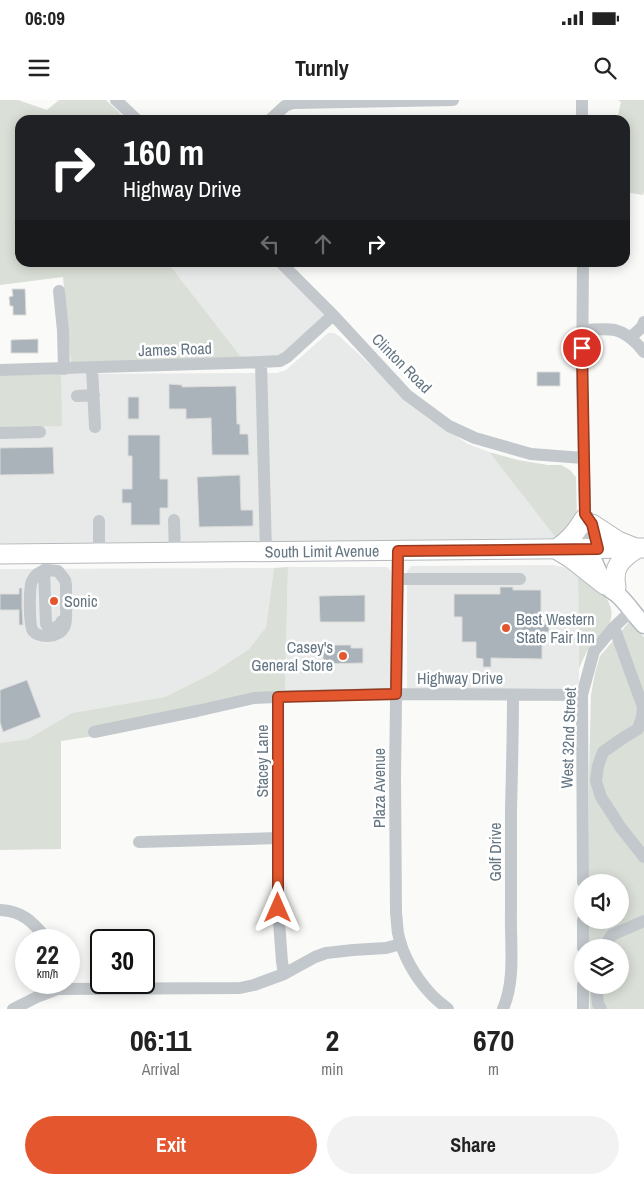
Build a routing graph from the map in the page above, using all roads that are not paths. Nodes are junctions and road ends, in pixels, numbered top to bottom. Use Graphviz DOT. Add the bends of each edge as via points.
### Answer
graph roads {
  1 [pos="116,100"];
  2 [pos="453,100"];
  3 [pos="582,100"];
  4 [pos="132,115"];
  5 [pos="275,115"];
  6 [pos="582,115"];
  7 [pos="285,267"];
  8 [pos="583,267"];
  9 [pos="59,291"];
  10 [pos="333,315"];
  11 [pos="644,322"];
  12 [pos="582,330"];
  13 [pos="630,338"];
  14 [pos="644,352"];
  15 [pos="261,362"];
  16 [pos="92,368"];
  17 [pos="64,369"];
  18 [pos="0,370"];
  19 [pos="94,395"];
  20 [pos="77,396"];
  21 [pos="95,427"];
  22 [pos="40,432"];
  23 [pos="0,433"];
  24 [pos="583,458"];
  25 [pos="587,519"];
  26 [pos="174,520"];
  27 [pos="99,521"];
  28 [pos="640,548"];
  29 [pos="556,549"];
  30 [pos="594,549"];
  31 [pos="398,551"];
  32 [pos="266,552"];
  33 [pos="99,553"];
  34 [pos="175,553"];
  35 [pos="0,554"];
  36 [pos="46,565"];
  37 [pos="398,578"];
  38 [pos="520,579"];
  39 [pos="613,589"];
  40 [pos="631,611"];
  41 [pos="644,625"];
  42 [pos="614,627"];
  43 [pos="396,694"];
  44 [pos="514,695"];
  45 [pos="582,695"];
  46 [pos="278,697"];
  47 [pos="643,707"];
  48 [pos="641,731"];
  49 [pos="94,732"];
  50 [pos="278,838"];
  51 [pos="139,842"];
  52 [pos="644,857"];
  53 [pos="583,874"];
  54 [pos="0,910"];
  55 [pos="644,920"];
  56 [pos="39,929"];
  57 [pos="609,939"];
  58 [pos="400,944"];
  59 [pos="284,974"];
  60 [pos="80,986"];
  61 [pos="43,994"];
  62 [pos="583,994"];
  63 [pos="597,994"];
  64 [pos="13,1009"];
  65 [pos="448,1009"];
  66 [pos="503,1009"];
  67 [pos="584,1009"];
  68 [pos="601,1009"];
  1 -- 4 [label="street"];
  2 -- 5 [label="street" via="293,103"];
  3 -- 6 [label="street"];
  7 -- 10 [label="street, Clinton Road"];
  8 -- 12 [label="street"];
  9 -- 17 [label="street"];
  10 -- 15 [label="street, James Road" via="287,357 280,361"];
  10 -- 24 [label="street, Clinton Road" via="407,395 449,426 475,438 531,454"];
  11 -- 13 [label="street"];
  12 -- 13 [label="street" via="615,330"];
  12 -- 24 [label="street"];
  13 -- 14 [label="street"];
  15 -- 16 [label="street, James Road"];
  15 -- 32 [label="street"];
  16 -- 17 [label="street, James Road"];
  16 -- 19 [label="street"];
  17 -- 18 [label="street, James Road"];
  19 -- 20 [label="street"];
  19 -- 21 [label="street"];
  22 -- 23 [label="street"];
  24 -- 25 [label="street"];
  25 -- 28 [label="highway" via="618,541"];
  25 -- 29 [label="highway" via="565,544"];
  25 -- 30 [label="street"];
  26 -- 34 [label="street"];
  27 -- 33 [label="street"];
  28 -- 30 [label="highway, South Limit Avenue"];
  28 -- 39 [label="highway" via="627,555 617,567"];
  29 -- 30 [label="highway, South Limit Avenue"];
  29 -- 31 [label="highway, South Limit Avenue"];
  29 -- 39 [label="highway"];
  30 -- 39 [label="main road"];
  31 -- 32 [label="highway, South Limit Avenue"];
  31 -- 37 [label="street, Plaza Avenue"];
  32 -- 34 [label="highway, South Limit Avenue"];
  33 -- 34 [label="highway, South Limit Avenue"];
  33 -- 36 [label="highway, South Limit Avenue"];
  35 -- 36 [label="highway, South Limit Avenue"];
  36 -- 36 [label="street" via="58,570 65,580 67,621 63,630 53,635 35,633 31,624 32,581"];
  37 -- 38 [label="street"];
  37 -- 43 [label="street, Plaza Avenue"];
  39 -- 40 [label="main road"];
  40 -- 41 [label="main road"];
  40 -- 42 [label="street, West 32nd Street"];
  42 -- 45 [label="street, West 32nd Street" via="594,651"];
  42 -- 47 [label="street"];
  43 -- 44 [label="street, Highway Drive"];
  43 -- 46 [label="street, Highway Drive"];
  43 -- 58 [label="street, Plaza Avenue" via="396,913"];
  44 -- 45 [label="street, Highway Drive"];
  44 -- 66 [label="street, Golf Drive" via="511,972"];
  45 -- 53 [label="street, West 32nd Street"];
  46 -- 49 [label="street, Highway Drive" via="254,698"];
  46 -- 50 [label="street, Stacey Lane"];
  47 -- 48 [label="street"];
  48 -- 52 [label="street" via="623,738 603,752 596,781 601,797"];
  50 -- 51 [label="street"];
  50 -- 59 [label="street, Stacey Lane" via="278,908"];
  54 -- 56 [label="street" via="11,910 32,921"];
  55 -- 57 [label="street"];
  58 -- 59 [label="street" via="326,953"];
  58 -- 65 [label="street, Plaza Avenue" via="421,983"];
  59 -- 60 [label="street" via="240,988"];
  61 -- 64 [label="street"];
  62 -- 67 [label="street"];
  63 -- 68 [label="street"];
}
